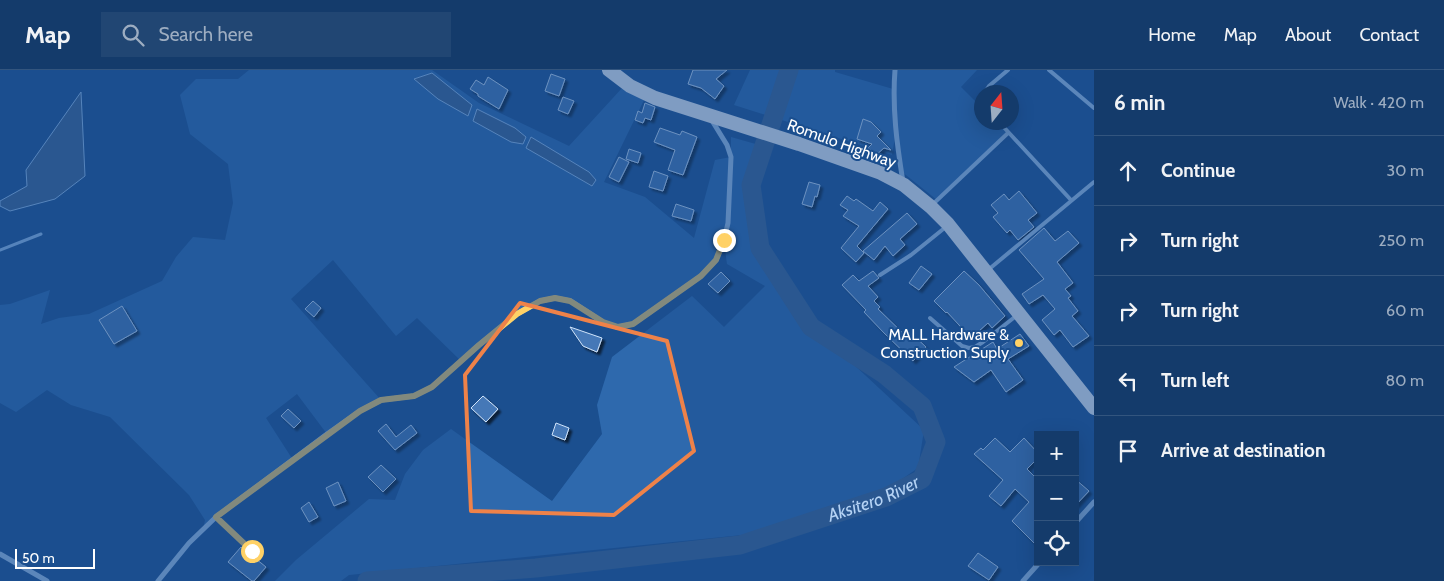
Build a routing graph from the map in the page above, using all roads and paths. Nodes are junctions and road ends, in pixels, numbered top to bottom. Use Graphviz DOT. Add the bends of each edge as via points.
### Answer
graph roads {
  1 [pos="608,70"];
  2 [pos="895,70"];
  3 [pos="1008,70"];
  4 [pos="1049,70"];
  5 [pos="990,85"];
  6 [pos="1094,108"];
  7 [pos="713,117"];
  8 [pos="1006,130"];
  9 [pos="1008,133"];
  10 [pos="1094,182"];
  11 [pos="904,185"];
  12 [pos="1071,200"];
  13 [pos="930,207"];
  14 [pos="948,224"];
  15 [pos="986,271"];
  16 [pos="880,275"];
  17 [pos="1019,313"];
  18 [pos="930,318"];
  19 [pos="1094,408"];
  20 [pos="1094,502"];
  21 [pos="216,517"];
  22 [pos="1077,521"];
  23 [pos="252,551"];
  24 [pos="0,554"];
  25 [pos="1036,566"];
  26 [pos="47,581"];
  27 [pos="158,581"];
  28 [pos="1022,581"];
  1 -- 7 [label="highway, Romulo Highway" via="655,98"];
  2 -- 11 [label="street" via="896,142"];
  3 -- 5 [label="lane"];
  4 -- 6 [label="lane"];
  7 -- 11 [label="highway, Romulo Highway" via="860,164"];
  7 -- 21 [label="street" via="731,157 728,224 716,260 701,276 633,324 622,326 603,322 570,301 555,298 540,301 517,314 432,387 414,396 381,400 360,411"];
  8 -- 9 [label="lane"];
  9 -- 12 [label="lane"];
  9 -- 13 [label="lane"];
  10 -- 12 [label="lane"];
  11 -- 13 [label="highway, Romulo Highway"];
  12 -- 15 [label="lane"];
  13 -- 14 [label="highway, Romulo Highway"];
  14 -- 15 [label="highway, Romulo Highway"];
  14 -- 16 [label="lane" via="911,255"];
  15 -- 17 [label="highway, Romulo Highway"];
  17 -- 18 [label="lane" via="983,342 969,348 962,346"];
  17 -- 19 [label="highway, Romulo Highway"];
  20 -- 22 [label="street"];
  21 -- 23 [label="lane"];
  21 -- 27 [label="street" via="189,543"];
  24 -- 26 [label="street"];
  25 -- 28 [label="street"];
}
